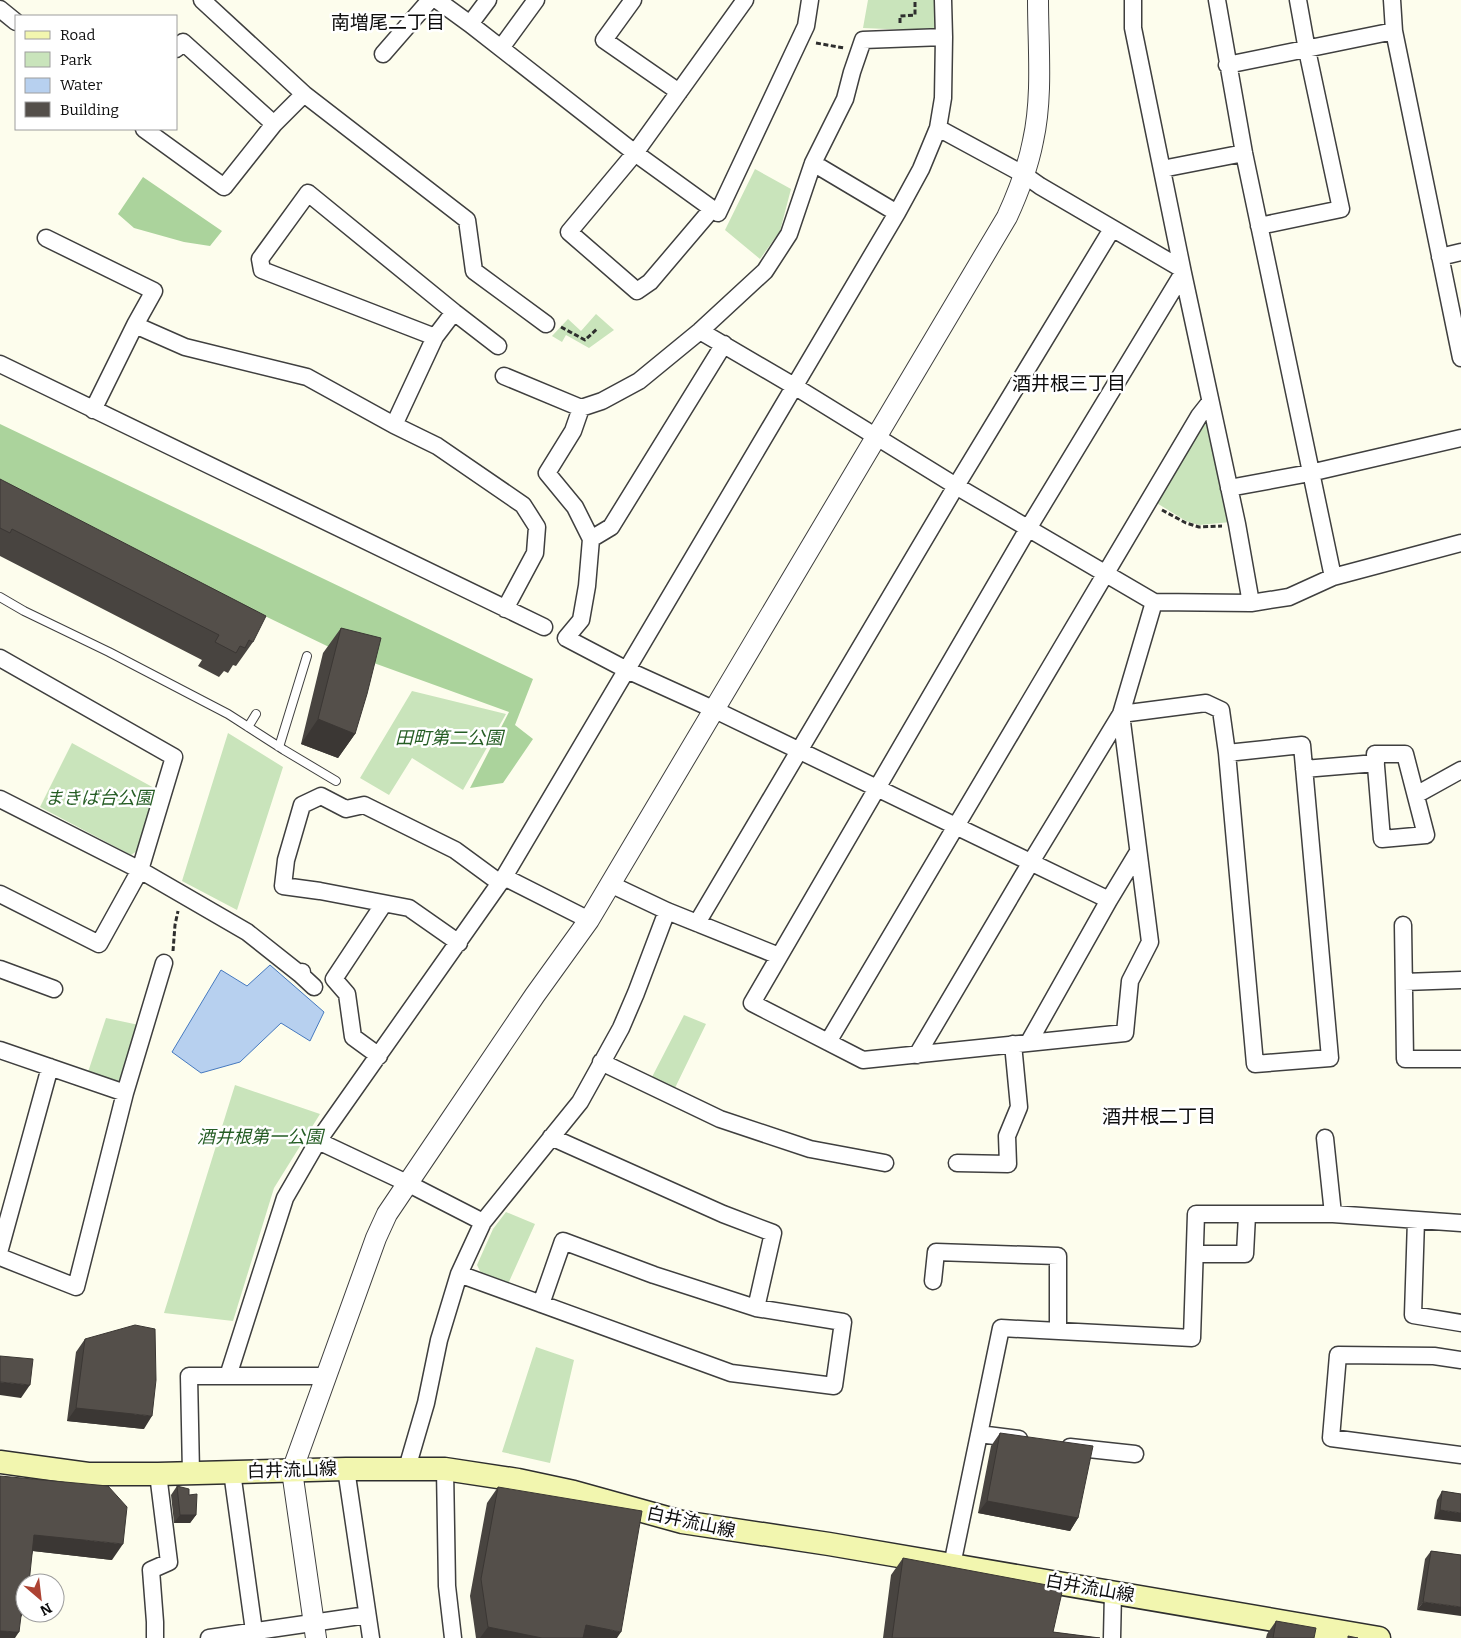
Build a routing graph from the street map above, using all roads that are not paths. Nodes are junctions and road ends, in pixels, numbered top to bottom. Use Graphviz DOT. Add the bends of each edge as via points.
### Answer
graph roads {
  1 [pos="202,0"];
  2 [pos="430,0"];
  3 [pos="437,0"];
  4 [pos="488,0"];
  5 [pos="536,0"];
  6 [pos="633,0"];
  7 [pos="745,0"];
  8 [pos="810,0"];
  9 [pos="943,0"];
  10 [pos="1038,0"];
  11 [pos="1133,0"];
  12 [pos="1217,0"];
  13 [pos="1298,0"];
  14 [pos="1392,0"];
  15 [pos="0,9"];
  16 [pos="15,21"];
  17 [pos="470,24"];
  18 [pos="1394,31"];
  19 [pos="944,37"];
  20 [pos="178,47"];
  21 [pos="501,48"];
  22 [pos="1307,50"];
  23 [pos="383,54"];
  24 [pos="1227,65"];
  25 [pos="679,92"];
  26 [pos="304,94"];
  27 [pos="274,124"];
  28 [pos="938,128"];
  29 [pos="145,130"];
  30 [pos="635,153"];
  31 [pos="1244,153"];
  32 [pos="812,163"];
  33 [pos="1162,169"];
  34 [pos="1024,174"];
  35 [pos="712,209"];
  36 [pos="897,213"];
  37 [pos="1259,226"];
  38 [pos="1112,229"];
  39 [pos="46,238"];
  40 [pos="1461,252"];
  41 [pos="1440,256"];
  42 [pos="1182,271"];
  43 [pos="454,312"];
  44 [pos="546,324"];
  45 [pos="135,325"];
  46 [pos="700,331"];
  47 [pos="435,337"];
  48 [pos="724,344"];
  49 [pos="498,346"];
  50 [pos="1461,358"];
  51 [pos="0,364"];
  52 [pos="504,376"];
  53 [pos="794,386"];
  54 [pos="1210,402"];
  55 [pos="581,408"];
  56 [pos="93,410"];
  57 [pos="394,425"];
  58 [pos="877,437"];
  59 [pos="1461,438"];
  60 [pos="1310,473"];
  61 [pos="956,486"];
  62 [pos="1229,488"];
  63 [pos="1029,527"];
  64 [pos="591,539"];
  65 [pos="1461,543"];
  66 [pos="1105,572"];
  67 [pos="1332,577"];
  68 [pos="0,597"];
  69 [pos="1154,602"];
  70 [pos="1251,603"];
  71 [pos="505,609"];
  72 [pos="544,627"];
  73 [pos="307,656"];
  74 [pos="0,658"];
  75 [pos="627,670"];
  76 [pos="713,709"];
  77 [pos="256,714"];
  78 [pos="1121,714"];
  79 [pos="248,727"];
  80 [pos="279,747"];
  81 [pos="800,750"];
  82 [pos="1227,753"];
  83 [pos="1376,763"];
  84 [pos="1304,769"];
  85 [pos="1461,770"];
  86 [pos="336,781"];
  87 [pos="878,788"];
  88 [pos="1416,794"];
  89 [pos="0,799"];
  90 [pos="955,826"];
  91 [pos="1138,852"];
  92 [pos="1031,862"];
  93 [pos="140,870"];
  94 [pos="502,880"];
  95 [pos="610,884"];
  96 [pos="0,894"];
  97 [pos="1109,900"];
  98 [pos="383,905"];
  99 [pos="667,911"];
  100 [pos="589,920"];
  101 [pos="697,924"];
  102 [pos="1403,925"];
  103 [pos="458,943"];
  104 [pos="779,956"];
  105 [pos="164,963"];
  106 [pos="0,968"];
  107 [pos="1461,980"];
  108 [pos="1404,982"];
  109 [pos="314,987"];
  110 [pos="54,989"];
  111 [pos="828,1042"];
  112 [pos="1029,1042"];
  113 [pos="1013,1044"];
  114 [pos="0,1050"];
  115 [pos="917,1055"];
  116 [pos="379,1056"];
  117 [pos="1461,1059"];
  118 [pos="601,1062"];
  119 [pos="50,1067"];
  120 [pos="125,1093"];
  121 [pos="551,1136"];
  122 [pos="1325,1138"];
  123 [pos="318,1141"];
  124 [pos="885,1163"];
  125 [pos="957,1163"];
  126 [pos="407,1182"];
  127 [pos="1333,1214"];
  128 [pos="1247,1215"];
  129 [pos="1416,1220"];
  130 [pos="483,1222"];
  131 [pos="1461,1224"];
  132 [pos="0,1249"];
  133 [pos="1195,1254"];
  134 [pos="0,1257"];
  135 [pos="460,1274"];
  136 [pos="933,1281"];
  137 [pos="541,1304"];
  138 [pos="756,1308"];
  139 [pos="1461,1323"];
  140 [pos="1058,1331"];
  141 [pos="1461,1360"];
  142 [pos="228,1376"];
  143 [pos="326,1376"];
  144 [pos="979,1434"];
  145 [pos="1037,1442"];
  146 [pos="1056,1445"];
  147 [pos="1135,1454"];
  148 [pos="1461,1455"];
  149 [pos="0,1462"];
  150 [pos="408,1468"];
  151 [pos="346,1469"];
  152 [pos="445,1469"];
  153 [pos="292,1471"];
  154 [pos="232,1472"];
  155 [pos="191,1473"];
  156 [pos="158,1474"];
  157 [pos="952,1565"];
  158 [pos="1113,1592"];
  159 [pos="367,1615"];
  160 [pos="315,1630"];
  161 [pos="254,1631"];
  162 [pos="219,1637"];
  163 [pos="155,1638"];
  164 [pos="371,1638"];
  165 [pos="453,1638"];
  166 [pos="1112,1638"];
  167 [pos="1379,1638"];
  1 -- 26 [label="street"];
  2 -- 23 [label="street"];
  3 -- 17 [label="street"];
  4 -- 17 [label="street"];
  5 -- 21 [label="street"];
  6 -- 25 [label="street" via="604,40"];
  7 -- 25 [label="street"];
  8 -- 35 [label="street" via="806,26 718,213"];
  9 -- 19 [label="street"];
  10 -- 34 [label="street" via="1038,112"];
  11 -- 33 [label="street" via="1132,28"];
  12 -- 24 [label="street"];
  13 -- 22 [label="street"];
  14 -- 18 [label="street"];
  15 -- 16 [label="street"];
  17 -- 21 [label="street"];
  18 -- 22 [label="street"];
  18 -- 41 [label="street"];
  19 -- 28 [label="street" via="943,98"];
  19 -- 32 [label="street" via="863,40 845,99"];
  20 -- 27 [label="street" via="184,42"];
  21 -- 30 [label="street"];
  22 -- 24 [label="street"];
  22 -- 37 [label="street" via="1341,209"];
  24 -- 31 [label="street"];
  25 -- 30 [label="street"];
  26 -- 27 [label="street"];
  26 -- 44 [label="street" via="467,220 474,271"];
  27 -- 29 [label="street" via="224,187"];
  28 -- 34 [label="street"];
  28 -- 36 [label="street" via="921,169"];
  30 -- 35 [label="street"];
  30 -- 35 [label="street" via="569,232 637,291 650,282"];
  31 -- 33 [label="street"];
  31 -- 37 [label="street"];
  32 -- 36 [label="street"];
  32 -- 46 [label="street" via="789,234 764,271"];
  33 -- 42 [label="street"];
  34 -- 38 [label="street"];
  34 -- 58 [label="street" via="1007,217"];
  36 -- 53 [label="street"];
  37 -- 60 [label="street"];
  38 -- 42 [label="street"];
  38 -- 61 [label="street"];
  39 -- 45 [label="street" via="154,292"];
  40 -- 41 [label="street"];
  41 -- 50 [label="street"];
  42 -- 54 [label="street"];
  42 -- 63 [label="street"];
  43 -- 47 [label="street"];
  43 -- 47 [label="street" via="308,193 260,259 262,270"];
  43 -- 49 [label="street"];
  45 -- 56 [label="street"];
  45 -- 57 [label="street" via="185,347 307,378"];
  46 -- 48 [label="street"];
  46 -- 55 [label="street" via="639,381 602,402"];
  47 -- 57 [label="street"];
  48 -- 53 [label="street"];
  48 -- 64 [label="street" via="611,527"];
  51 -- 56 [label="street"];
  52 -- 55 [label="street"];
  53 -- 58 [label="street"];
  53 -- 75 [label="street"];
  54 -- 62 [label="street"];
  54 -- 66 [label="street"];
  55 -- 64 [label="street" via="573,431 547,473 575,507"];
  56 -- 71 [label="street"];
  57 -- 71 [label="street" via="437,446 523,505 537,528 535,553"];
  58 -- 61 [label="street"];
  58 -- 76 [label="street"];
  59 -- 60 [label="street"];
  60 -- 62 [label="street"];
  60 -- 67 [label="street"];
  61 -- 63 [label="street"];
  61 -- 81 [label="street"];
  62 -- 70 [label="street"];
  63 -- 66 [label="street"];
  63 -- 87 [label="street"];
  64 -- 75 [label="street" via="581,620 566,638"];
  65 -- 67 [label="street"];
  66 -- 69 [label="street"];
  66 -- 90 [label="street"];
  67 -- 70 [label="street" via="1288,597"];
  68 -- 79 [label="lane"];
  69 -- 70 [label="street"];
  69 -- 78 [label="street"];
  71 -- 72 [label="street"];
  73 -- 80 [label="lane"];
  74 -- 93 [label="street" via="174,757"];
  75 -- 76 [label="street"];
  75 -- 94 [label="street"];
  76 -- 81 [label="street"];
  76 -- 95 [label="street"];
  77 -- 79 [label="lane"];
  78 -- 82 [label="street" via="1206,704 1221,710"];
  78 -- 91 [label="street"];
  78 -- 92 [label="street"];
  79 -- 80 [label="lane"];
  80 -- 86 [label="lane"];
  81 -- 87 [label="street"];
  81 -- 101 [label="street"];
  82 -- 84 [label="street" via="1302,745"];
  82 -- 84 [label="street" via="1255,1064 1330,1058"];
  83 -- 84 [label="street"];
  83 -- 88 [label="street" via="1375,754 1405,754"];
  83 -- 88 [label="street" via="1382,839 1426,835"];
  85 -- 88 [label="street"];
  87 -- 90 [label="street"];
  87 -- 104 [label="street"];
  89 -- 93 [label="street"];
  90 -- 92 [label="street"];
  90 -- 111 [label="street"];
  91 -- 97 [label="street"];
  91 -- 112 [label="street" via="1150,942 1130,981 1125,1033"];
  92 -- 97 [label="street"];
  92 -- 115 [label="street"];
  93 -- 96 [label="street" via="99,944"];
  93 -- 109 [label="street" via="247,932 301,973"];
  94 -- 98 [label="street" via="455,850 364,805 346,809 320,796 302,804 286,860 283,886"];
  94 -- 100 [label="street"];
  94 -- 103 [label="street"];
  95 -- 99 [label="street"];
  95 -- 100 [label="street"];
  97 -- 112 [label="street"];
  98 -- 103 [label="street" via="409,908"];
  98 -- 116 [label="street" via="334,979 347,994 352,1036"];
  99 -- 101 [label="street"];
  99 -- 118 [label="street" via="621,1028"];
  100 -- 126 [label="street"];
  101 -- 104 [label="street"];
  102 -- 108 [label="street"];
  103 -- 116 [label="street"];
  104 -- 111 [label="street" via="752,1003"];
  105 -- 120 [label="street"];
  106 -- 110 [label="street"];
  107 -- 108 [label="street"];
  108 -- 117 [label="street" via="1405,1059"];
  111 -- 115 [label="street" via="863,1060"];
  112 -- 113 [label="street"];
  113 -- 115 [label="street"];
  113 -- 125 [label="street" via="1019,1107 1008,1136 1008,1164"];
  114 -- 119 [label="street"];
  116 -- 123 [label="street"];
  118 -- 121 [label="street" via="580,1102"];
  118 -- 124 [label="street" via="720,1119 810,1149"];
  119 -- 120 [label="street"];
  119 -- 132 [label="street"];
  120 -- 134 [label="street" via="76,1287"];
  121 -- 130 [label="street"];
  121 -- 138 [label="street" via="723,1214 773,1233"];
  122 -- 127 [label="street"];
  123 -- 126 [label="street"];
  123 -- 142 [label="street" via="285,1198"];
  126 -- 130 [label="street"];
  126 -- 143 [label="street" via="376,1238"];
  127 -- 128 [label="street"];
  127 -- 129 [label="street"];
  128 -- 133 [label="street" via="1245,1254"];
  128 -- 133 [label="street" via="1196,1214"];
  129 -- 131 [label="street"];
  129 -- 139 [label="street" via="1413,1315"];
  130 -- 135 [label="street"];
  133 -- 140 [label="street" via="1192,1338"];
  135 -- 137 [label="street"];
  135 -- 150 [label="street" via="439,1340"];
  136 -- 140 [label="street" via="936,1252 1058,1256"];
  137 -- 138 [label="street" via="562,1241"];
  137 -- 138 [label="street" via="731,1372 834,1386 843,1322"];
  140 -- 144 [label="street" via="1001,1328"];
  141 -- 148 [label="street" via="1434,1356 1338,1355 1330,1438"];
  142 -- 143 [label="street"];
  142 -- 155 [label="street" via="190,1376"];
  143 -- 153 [label="street"];
  144 -- 145 [label="street"];
  144 -- 157 [label="street"];
  146 -- 147 [label="street"];
  149 -- 156 [label="main road, 白井流山線" via="88,1474"];
  150 -- 151 [label="main road, 白井流山線"];
  150 -- 152 [label="main road, 白井流山線"];
  151 -- 153 [label="main road, 白井流山線"];
  151 -- 159 [label="street"];
  152 -- 157 [label="main road, 白井流山線" via="546,1486 682,1522"];
  152 -- 165 [label="street" via="447,1586"];
  153 -- 154 [label="main road, 白井流山線"];
  153 -- 160 [label="street"];
  154 -- 155 [label="main road, 白井流山線"];
  154 -- 161 [label="street"];
  155 -- 156 [label="main road, 白井流山線"];
  156 -- 163 [label="street" via="169,1562 151,1570"];
  157 -- 158 [label="main road, 白井流山線"];
  158 -- 166 [label="street"];
  158 -- 167 [label="main road, 白井流山線"];
  159 -- 160 [label="street"];
  159 -- 164 [label="street"];
  160 -- 161 [label="street"];
  161 -- 162 [label="street"];
}
